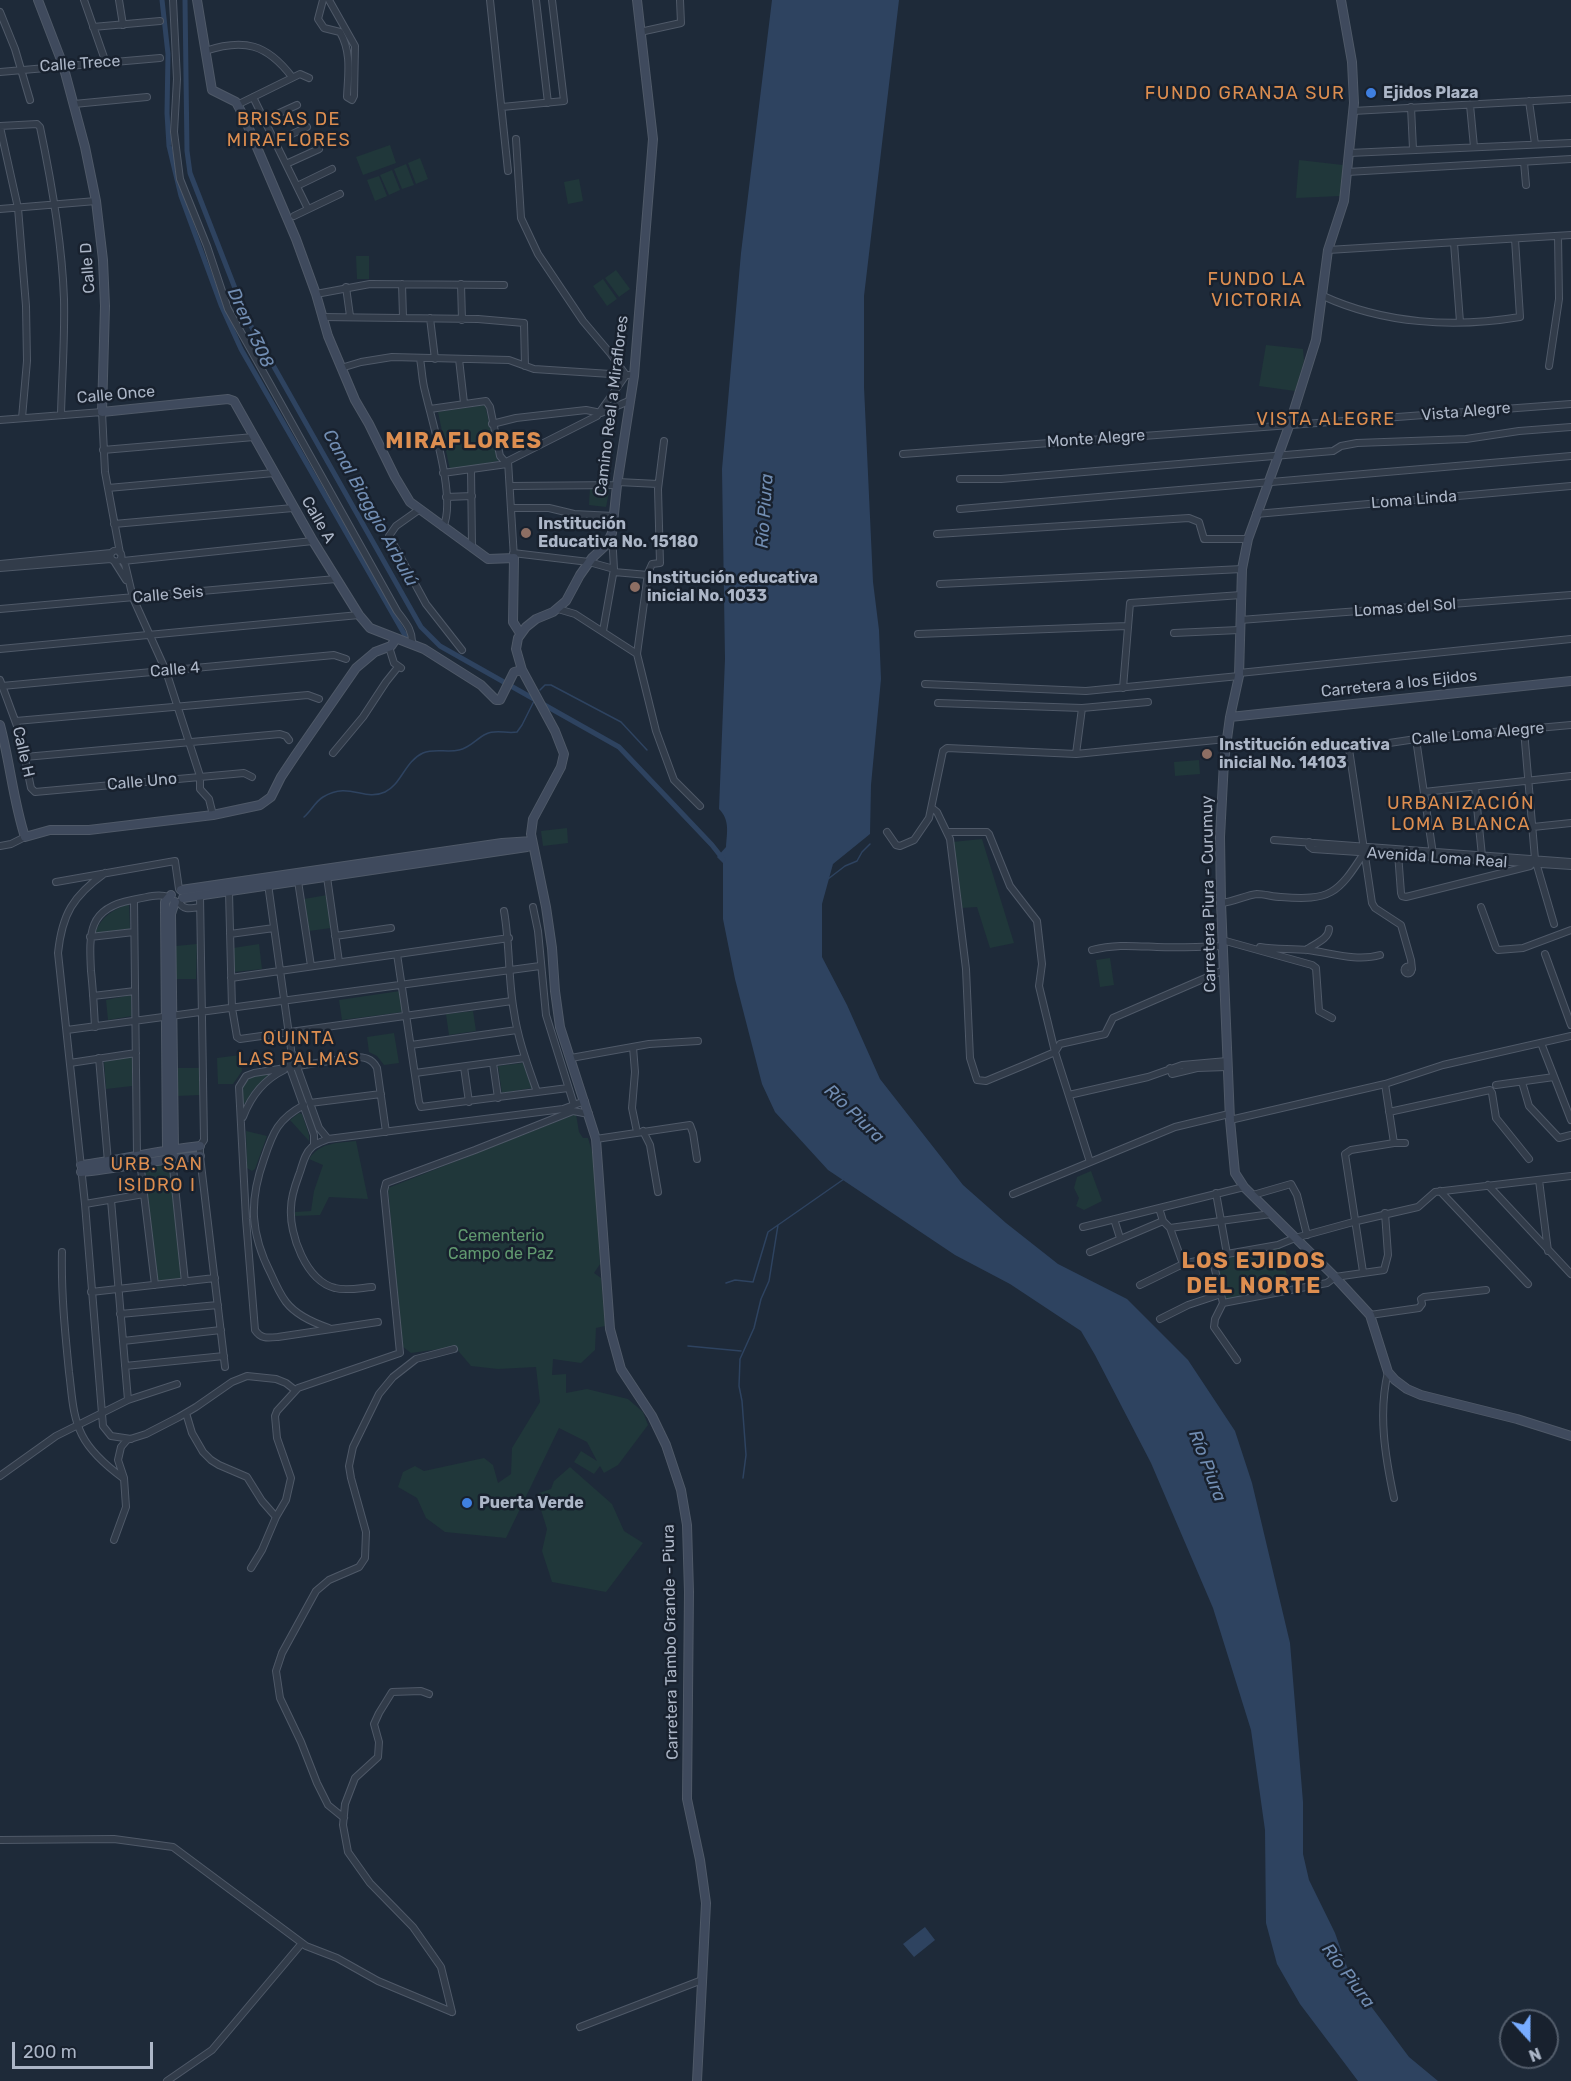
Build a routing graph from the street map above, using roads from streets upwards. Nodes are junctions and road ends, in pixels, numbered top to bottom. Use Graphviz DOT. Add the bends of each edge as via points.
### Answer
graph roads {
  1 [pos="84,0"];
  2 [pos="119,0"];
  3 [pos="173,0"];
  4 [pos="197,0"];
  5 [pos="323,0"];
  6 [pos="329,0"];
  7 [pos="490,0"];
  8 [pos="536,0"];
  9 [pos="552,0"];
  10 [pos="637,0"];
  11 [pos="680,0"];
  12 [pos="1341,0"];
  13 [pos="40,2"];
  14 [pos="333,7"];
  15 [pos="320,8"];
  16 [pos="0,12"];
  17 [pos="337,14"];
  18 [pos="160,21"];
  19 [pos="123,25"];
  20 [pos="93,27"];
  21 [pos="332,30"];
  22 [pos="640,32"];
  23 [pos="205,51"];
  24 [pos="160,58"];
  25 [pos="106,63"];
  26 [pos="63,65"];
  27 [pos="21,69"];
  28 [pos="0,72"];
  29 [pos="292,77"];
  30 [pos="309,78"];
  31 [pos="147,97"];
  32 [pos="253,97"];
  33 [pos="1571,99"];
  34 [pos="30,100"];
  35 [pos="1529,101"];
  36 [pos="241,103"];
  37 [pos="548,103"];
  38 [pos="74,104"];
  39 [pos="297,105"];
  40 [pos="1470,105"];
  41 [pos="502,107"];
  42 [pos="1411,107"];
  43 [pos="1353,111"];
  44 [pos="264,120"];
  45 [pos="0,127"];
  46 [pos="307,127"];
  47 [pos="516,139"];
  48 [pos="275,142"];
  49 [pos="1571,143"];
  50 [pos="1535,144"];
  51 [pos="1474,147"];
  52 [pos="319,149"];
  53 [pos="1413,149"];
  54 [pos="1349,153"];
  55 [pos="1571,159"];
  56 [pos="1524,162"];
  57 [pos="286,164"];
  58 [pos="332,169"];
  59 [pos="508,171"];
  60 [pos="1347,172"];
  61 [pos="1526,185"];
  62 [pos="297,186"];
  63 [pos="340,194"];
  64 [pos="96,201"];
  65 [pos="55,205"];
  66 [pos="18,208"];
  67 [pos="309,209"];
  68 [pos="0,210"];
  69 [pos="294,216"];
  70 [pos="1571,235"];
  71 [pos="1558,236"];
  72 [pos="1515,239"];
  73 [pos="1454,243"];
  74 [pos="1328,250"];
  75 [pos="402,284"];
  76 [pos="461,284"];
  77 [pos="504,285"];
  78 [pos="346,288"];
  79 [pos="316,294"];
  80 [pos="1323,296"];
  81 [pos="350,316"];
  82 [pos="322,317"];
  83 [pos="403,317"];
  84 [pos="430,318"];
  85 [pos="462,320"];
  86 [pos="1461,322"];
  87 [pos="420,359"];
  88 [pos="435,359"];
  89 [pos="459,360"];
  90 [pos="525,366"];
  91 [pos="1549,366"];
  92 [pos="341,368"];
  93 [pos="630,376"];
  94 [pos="631,400"];
  95 [pos="234,401"];
  96 [pos="464,403"];
  97 [pos="1571,404"];
  98 [pos="430,409"];
  99 [pos="102,412"];
  100 [pos="601,413"];
  101 [pos="61,414"];
  102 [pos="22,418"];
  103 [pos="0,420"];
  104 [pos="492,424"];
  105 [pos="1289,426"];
  106 [pos="1571,427"];
  107 [pos="254,437"];
  108 [pos="664,441"];
  109 [pos="104,450"];
  110 [pos="903,454"];
  111 [pos="1280,454"];
  112 [pos="1571,456"];
  113 [pos="507,464"];
  114 [pos="471,469"];
  115 [pos="274,473"];
  116 [pos="443,473"];
  117 [pos="960,479"];
  118 [pos="617,483"];
  119 [pos="1267,483"];
  120 [pos="658,484"];
  121 [pos="510,486"];
  122 [pos="1571,486"];
  123 [pos="108,488"];
  124 [pos="472,496"];
  125 [pos="446,497"];
  126 [pos="293,508"];
  127 [pos="511,508"];
  128 [pos="420,509"];
  129 [pos="960,509"];
  130 [pos="1256,514"];
  131 [pos="614,516"];
  132 [pos="114,524"];
  133 [pos="443,527"];
  134 [pos="612,533"];
  135 [pos="116,534"];
  136 [pos="938,534"];
  137 [pos="1248,539"];
  138 [pos="313,542"];
  139 [pos="472,547"];
  140 [pos="513,555"];
  141 [pos="112,556"];
  142 [pos="121,557"];
  143 [pos="589,562"];
  144 [pos="0,566"];
  145 [pos="1242,569"];
  146 [pos="614,571"];
  147 [pos="648,575"];
  148 [pos="336,579"];
  149 [pos="128,583"];
  150 [pos="940,584"];
  151 [pos="1241,595"];
  152 [pos="1571,595"];
  153 [pos="133,598"];
  154 [pos="0,609"];
  155 [pos="558,609"];
  156 [pos="359,615"];
  157 [pos="1239,620"];
  158 [pos="1127,626"];
  159 [pos="1239,630"];
  160 [pos="603,631"];
  161 [pos="520,633"];
  162 [pos="1174,633"];
  163 [pos="918,634"];
  164 [pos="149,635"];
  165 [pos="1571,639"];
  166 [pos="393,641"];
  167 [pos="412,644"];
  168 [pos="0,649"];
  169 [pos="462,650"];
  170 [pos="637,654"];
  171 [pos="346,659"];
  172 [pos="522,670"];
  173 [pos="166,671"];
  174 [pos="1239,675"];
  175 [pos="1571,681"];
  176 [pos="1,683"];
  177 [pos="925,684"];
  178 [pos="1123,688"];
  179 [pos="319,699"];
  180 [pos="1148,702"];
  181 [pos="938,703"];
  182 [pos="178,708"];
  183 [pos="1082,708"];
  184 [pos="1230,717"];
  185 [pos="16,721"];
  186 [pos="0,725"];
  187 [pos="1571,725"];
  188 [pos="1524,730"];
  189 [pos="1226,739"];
  190 [pos="1416,739"];
  191 [pos="289,740"];
  192 [pos="189,743"];
  193 [pos="333,753"];
  194 [pos="1076,754"];
  195 [pos="25,757"];
  196 [pos="200,776"];
  197 [pos="1571,776"];
  198 [pos="252,777"];
  199 [pos="1529,781"];
  200 [pos="1475,787"];
  201 [pos="32,791"];
  202 [pos="1424,792"];
  203 [pos="700,806"];
  204 [pos="932,808"];
  205 [pos="213,815"];
  206 [pos="1571,823"];
  207 [pos="1533,827"];
  208 [pos="887,832"];
  209 [pos="947,832"];
  210 [pos="25,837"];
  211 [pos="1274,840"];
  212 [pos="533,843"];
  213 [pos="0,846"];
  214 [pos="1364,850"];
  215 [pos="1398,852"];
  216 [pos="1433,854"];
  217 [pos="1482,857"];
  218 [pos="1536,862"];
  219 [pos="1571,864"];
  220 [pos="105,873"];
  221 [pos="327,877"];
  222 [pos="298,881"];
  223 [pos="56,882"];
  224 [pos="267,882"];
  225 [pos="229,892"];
  226 [pos="177,896"];
  227 [pos="200,896"];
  228 [pos="134,900"];
  229 [pos="1221,903"];
  230 [pos="200,907"];
  231 [pos="533,907"];
  232 [pos="1481,907"];
  233 [pos="504,911"];
  234 [pos="1554,924"];
  235 [pos="274,928"];
  236 [pos="391,928"];
  237 [pos="1329,929"];
  238 [pos="1571,930"];
  239 [pos="134,932"];
  240 [pos="230,934"];
  241 [pos="335,936"];
  242 [pos="90,937"];
  243 [pos="509,938"];
  244 [pos="1222,943"];
  245 [pos="1238,944"];
  246 [pos="1092,950"];
  247 [pos="1306,950"];
  248 [pos="398,954"];
  249 [pos="1545,954"];
  250 [pos="1380,955"];
  251 [pos="339,962"];
  252 [pos="311,966"];
  253 [pos="540,966"];
  254 [pos="1409,968"];
  255 [pos="510,970"];
  256 [pos="1224,970"];
  257 [pos="280,971"];
  258 [pos="231,978"];
  259 [pos="401,984"];
  260 [pos="135,991"];
  261 [pos="93,996"];
  262 [pos="284,1001"];
  263 [pos="512,1001"];
  264 [pos="232,1008"];
  265 [pos="202,1012"];
  266 [pos="407,1016"];
  267 [pos="169,1017"];
  268 [pos="1332,1018"];
  269 [pos="135,1022"];
  270 [pos="1571,1024"];
  271 [pos="95,1027"];
  272 [pos="67,1030"];
  273 [pos="517,1030"];
  274 [pos="288,1032"];
  275 [pos="1571,1036"];
  276 [pos="698,1041"];
  277 [pos="1540,1043"];
  278 [pos="411,1045"];
  279 [pos="633,1047"];
  280 [pos="1055,1052"];
  281 [pos="136,1053"];
  282 [pos="99,1058"];
  283 [pos="525,1058"];
  284 [pos="571,1058"];
  285 [pos="70,1063"];
  286 [pos="493,1063"];
  287 [pos="1227,1064"];
  288 [pos="294,1067"];
  289 [pos="464,1067"];
  290 [pos="415,1073"];
  291 [pos="1554,1077"];
  292 [pos="1522,1082"];
  293 [pos="1385,1084"];
  294 [pos="1496,1086"];
  295 [pos="568,1088"];
  296 [pos="537,1092"];
  297 [pos="381,1094"];
  298 [pos="1069,1095"];
  299 [pos="498,1098"];
  300 [pos="585,1101"];
  301 [pos="469,1102"];
  302 [pos="307,1104"];
  303 [pos="574,1105"];
  304 [pos="1389,1112"];
  305 [pos="589,1114"];
  306 [pos="1229,1117"];
  307 [pos="241,1120"];
  308 [pos="1571,1120"];
  309 [pos="386,1132"];
  310 [pos="640,1132"];
  311 [pos="1571,1135"];
  312 [pos="328,1139"];
  313 [pos="596,1139"];
  314 [pos="1394,1143"];
  315 [pos="1405,1143"];
  316 [pos="314,1145"];
  317 [pos="200,1146"];
  318 [pos="171,1152"];
  319 [pos="200,1156"];
  320 [pos="139,1158"];
  321 [pos="697,1159"];
  322 [pos="1529,1159"];
  323 [pos="108,1162"];
  324 [pos="1090,1162"];
  325 [pos="81,1168"];
  326 [pos="243,1175"];
  327 [pos="1571,1176"];
  328 [pos="258,1177"];
  329 [pos="1539,1180"];
  330 [pos="1488,1185"];
  331 [pos="1244,1187"];
  332 [pos="1440,1191"];
  333 [pos="658,1192"];
  334 [pos="1216,1193"];
  335 [pos="144,1194"];
  336 [pos="1013,1194"];
  337 [pos="1253,1195"];
  338 [pos="111,1200"];
  339 [pos="85,1204"];
  340 [pos="1159,1208"];
  341 [pos="1385,1213"];
  342 [pos="1271,1214"];
  343 [pos="1114,1219"];
  344 [pos="1163,1221"];
  345 [pos="1221,1221"];
  346 [pos="1357,1221"];
  347 [pos="1083,1227"];
  348 [pos="1170,1228"];
  349 [pos="1306,1235"];
  350 [pos="1120,1238"];
  351 [pos="1295,1238"];
  352 [pos="1548,1251"];
  353 [pos="62,1252"];
  354 [pos="1090,1252"];
  355 [pos="1227,1254"];
  356 [pos="1212,1257"];
  357 [pos="263,1260"];
  358 [pos="249,1264"];
  359 [pos="1183,1264"];
  360 [pos="1571,1264"];
  361 [pos="1563,1265"];
  362 [pos="1363,1272"];
  363 [pos="1571,1274"];
  364 [pos="1335,1277"];
  365 [pos="215,1278"];
  366 [pos="185,1282"];
  367 [pos="1528,1284"];
  368 [pos="155,1285"];
  369 [pos="1140,1285"];
  370 [pos="372,1287"];
  371 [pos="118,1289"];
  372 [pos="1486,1290"];
  373 [pos="91,1292"];
  374 [pos="1221,1294"];
  375 [pos="1223,1303"];
  376 [pos="218,1305"];
  377 [pos="120,1314"];
  378 [pos="1370,1315"];
  379 [pos="1160,1318"];
  380 [pos="378,1322"];
  381 [pos="331,1329"];
  382 [pos="221,1330"];
  383 [pos="123,1341"];
  384 [pos="454,1349"];
  385 [pos="224,1356"];
  386 [pos="1237,1360"];
  387 [pos="125,1366"];
  388 [pos="225,1367"];
  389 [pos="1388,1372"];
  390 [pos="177,1384"];
  391 [pos="295,1390"];
  392 [pos="128,1400"];
  393 [pos="186,1413"];
  394 [pos="101,1415"];
  395 [pos="78,1425"];
  396 [pos="1571,1436"];
  397 [pos="131,1439"];
  398 [pos="0,1476"];
  399 [pos="124,1478"];
  400 [pos="1394,1497"];
  401 [pos="286,1500"];
  402 [pos="265,1505"];
  403 [pos="276,1517"];
  404 [pos="114,1540"];
  405 [pos="251,1568"];
  406 [pos="429,1694"];
  407 [pos="344,1818"];
  408 [pos="0,1840"];
  409 [pos="302,1943"];
  410 [pos="702,1980"];
  411 [pos="580,2027"];
  412 [pos="167,2081"];
  413 [pos="697,2081"];
  1 -- 20 [label="street"];
  2 -- 19 [label="street"];
  3 -- 167 [label="street" via="177,79 174,132 180,179 228,309 410,629"];
  4 -- 23 [label="street"];
  5 -- 15 [label="street"];
  6 -- 14 [label="street"];
  7 -- 41 [label="street"];
  8 -- 37 [label="street"];
  9 -- 37 [label="street" via="564,101"];
  10 -- 22 [label="street, Camino Real a Miraflores"];
  11 -- 22 [label="street" via="681,23"];
  12 -- 43 [label="street, Carretera Piura - Curumuy" via="1352,62"];
  13 -- 26 [label="street, Calle D"];
  14 -- 15 [label="street"];
  14 -- 17 [label="street"];
  15 -- 21 [label="street" via="320,25"];
  16 -- 27 [label="street"];
  17 -- 21 [label="street" via="338,26"];
  17 -- 21 [label="street" via="355,48 352,100 347,97 347,47 340,32"];
  18 -- 19 [label="street"];
  19 -- 20 [label="street"];
  20 -- 25 [label="street"];
  22 -- 93 [label="street, Camino Real a Miraflores" via="653,139"];
  23 -- 29 [label="street" via="222,45 253,46 277,59"];
  23 -- 79 [label="street" via="212,90 236,102 244,117 297,234"];
  24 -- 25 [label="street, Calle Trece"];
  25 -- 26 [label="street, Calle Trece"];
  26 -- 27 [label="street, Calle Trece"];
  26 -- 38 [label="street, Calle D"];
  27 -- 28 [label="street, Calle Trece"];
  27 -- 34 [label="street"];
  29 -- 30 [label="street" via="302,74"];
  29 -- 32 [label="street"];
  31 -- 38 [label="street"];
  32 -- 36 [label="street"];
  32 -- 44 [label="street"];
  33 -- 35 [label="street"];
  35 -- 40 [label="street"];
  35 -- 50 [label="street"];
  37 -- 41 [label="street"];
  38 -- 64 [label="street, Calle D"];
  39 -- 44 [label="street"];
  40 -- 42 [label="street"];
  40 -- 51 [label="street"];
  41 -- 59 [label="street"];
  42 -- 43 [label="street"];
  42 -- 53 [label="street"];
  43 -- 54 [label="street, Carretera Piura - Curumuy"];
  44 -- 48 [label="street"];
  45 -- 65 [label="street" via="32,123 40,127"];
  45 -- 66 [label="street"];
  46 -- 48 [label="street"];
  47 -- 93 [label="street" via="520,218 565,296"];
  48 -- 57 [label="street"];
  49 -- 50 [label="street"];
  50 -- 51 [label="street"];
  51 -- 53 [label="street"];
  52 -- 57 [label="street"];
  53 -- 54 [label="street"];
  54 -- 60 [label="street, Carretera Piura - Curumuy"];
  55 -- 56 [label="street"];
  56 -- 60 [label="street"];
  56 -- 61 [label="street"];
  57 -- 62 [label="street"];
  58 -- 62 [label="street"];
  60 -- 74 [label="street, Carretera Piura - Curumuy" via="1344,201"];
  62 -- 67 [label="street"];
  63 -- 67 [label="street"];
  64 -- 65 [label="street"];
  64 -- 99 [label="street, Calle D" via="105,306"];
  65 -- 66 [label="street"];
  65 -- 101 [label="street" via="64,299"];
  66 -- 68 [label="street"];
  66 -- 102 [label="street" via="27,306"];
  67 -- 69 [label="street"];
  70 -- 71 [label="street"];
  71 -- 72 [label="street"];
  71 -- 91 [label="street" via="1559,299"];
  72 -- 73 [label="street"];
  72 -- 86 [label="street" via="1520,317"];
  73 -- 74 [label="street"];
  73 -- 86 [label="street"];
  74 -- 80 [label="street, Carretera Piura - Curumuy"];
  75 -- 76 [label="street"];
  75 -- 78 [label="street"];
  75 -- 83 [label="street"];
  76 -- 77 [label="street"];
  76 -- 85 [label="street"];
  78 -- 79 [label="street"];
  78 -- 81 [label="street"];
  79 -- 82 [label="street"];
  80 -- 86 [label="street" via="1357,310 1387,316"];
  80 -- 105 [label="street, Carretera Piura - Curumuy" via="1316,340"];
  81 -- 82 [label="street"];
  81 -- 83 [label="street"];
  82 -- 92 [label="street"];
  83 -- 84 [label="street"];
  84 -- 85 [label="street"];
  84 -- 88 [label="street"];
  85 -- 90 [label="street" via="524,323"];
  87 -- 88 [label="street"];
  87 -- 92 [label="street" via="392,357"];
  87 -- 98 [label="street"];
  88 -- 89 [label="street"];
  89 -- 90 [label="street" via="509,360"];
  89 -- 96 [label="street"];
  90 -- 93 [label="street"];
  92 -- 128 [label="street" via="395,477 410,502"];
  93 -- 94 [label="street, Camino Real a Miraflores"];
  93 -- 100 [label="street"];
  94 -- 100 [label="street"];
  94 -- 118 [label="street, Camino Real a Miraflores"];
  95 -- 99 [label="street, Calle Once"];
  95 -- 107 [label="street, Calle A"];
  96 -- 98 [label="street"];
  96 -- 104 [label="street" via="486,401"];
  97 -- 105 [label="street, Vista Alegre"];
  98 -- 116 [label="street"];
  99 -- 101 [label="street, Calle Once"];
  99 -- 109 [label="street, Calle D"];
  100 -- 104 [label="street" via="586,410"];
  100 -- 113 [label="street" via="510,458"];
  101 -- 102 [label="street, Calle Once"];
  102 -- 103 [label="street, Calle Once"];
  104 -- 113 [label="street" via="500,456"];
  105 -- 110 [label="street, Monte Alegre"];
  105 -- 111 [label="street, Carretera Piura - Curumuy"];
  106 -- 111 [label="street" via="1466,439 1357,443 1333,451"];
  107 -- 109 [label="street"];
  107 -- 115 [label="street, Calle A"];
  108 -- 120 [label="street"];
  109 -- 123 [label="street, Calle D"];
  111 -- 117 [label="street" via="1001,479"];
  111 -- 119 [label="street, Carretera Piura - Curumuy"];
  112 -- 119 [label="street"];
  113 -- 114 [label="street"];
  113 -- 121 [label="street"];
  114 -- 116 [label="street"];
  114 -- 124 [label="street"];
  115 -- 123 [label="street"];
  115 -- 126 [label="street, Calle A"];
  116 -- 125 [label="street"];
  118 -- 120 [label="street"];
  118 -- 121 [label="street"];
  118 -- 131 [label="street, Camino Real a Miraflores"];
  119 -- 129 [label="street"];
  119 -- 130 [label="street, Carretera Piura - Curumuy"];
  120 -- 147 [label="street" via="660,563 652,564"];
  121 -- 127 [label="street"];
  122 -- 130 [label="street, Loma Linda"];
  123 -- 132 [label="street, Calle D"];
  124 -- 125 [label="street"];
  124 -- 139 [label="street"];
  125 -- 133 [label="street"];
  126 -- 132 [label="street"];
  126 -- 138 [label="street, Calle A"];
  127 -- 131 [label="street"];
  127 -- 140 [label="street"];
  128 -- 133 [label="street"];
  128 -- 169 [label="street" via="389,536 426,604"];
  130 -- 137 [label="street, Carretera Piura - Curumuy"];
  131 -- 134 [label="street, Camino Real a Miraflores"];
  132 -- 135 [label="street, Calle D"];
  133 -- 139 [label="street"];
  134 -- 143 [label="street"];
  134 -- 146 [label="street"];
  135 -- 141 [label="street, Calle D"];
  135 -- 142 [label="street, Calle D"];
  136 -- 137 [label="street" via="1189,518 1199,522 1204,539"];
  137 -- 145 [label="street, Carretera Piura - Curumuy"];
  138 -- 142 [label="street"];
  138 -- 148 [label="street, Calle A"];
  139 -- 140 [label="street" via="488,559"];
  140 -- 143 [label="street"];
  140 -- 161 [label="street" via="513,622"];
  141 -- 142 [label="street" via="117,561"];
  141 -- 144 [label="street"];
  141 -- 149 [label="street, Calle D"];
  142 -- 149 [label="street, Calle D"];
  143 -- 146 [label="street"];
  143 -- 155 [label="street"];
  145 -- 150 [label="street"];
  145 -- 151 [label="street, Carretera Piura - Curumuy"];
  146 -- 147 [label="street"];
  146 -- 160 [label="street"];
  147 -- 170 [label="street"];
  148 -- 153 [label="street, Calle Seis"];
  148 -- 156 [label="street, Calle A"];
  149 -- 153 [label="street, Calle D"];
  151 -- 157 [label="street, Carretera Piura - Curumuy"];
  151 -- 158 [label="street" via="1132,602"];
  152 -- 157 [label="street, Lomas del Sol"];
  153 -- 154 [label="street, Calle Seis"];
  153 -- 164 [label="street, Calle D"];
  155 -- 160 [label="street"];
  155 -- 161 [label="street"];
  156 -- 164 [label="street"];
  156 -- 166 [label="street, Calle A" via="371,629"];
  157 -- 159 [label="street, Carretera Piura - Curumuy"];
  158 -- 163 [label="street"];
  158 -- 178 [label="street"];
  159 -- 162 [label="street"];
  159 -- 174 [label="street, Carretera Piura - Curumuy"];
  160 -- 170 [label="street"];
  161 -- 172 [label="street" via="516,649"];
  164 -- 168 [label="street"];
  164 -- 173 [label="street, Calle D"];
  165 -- 174 [label="street"];
  166 -- 167 [label="street, Calle A"];
  166 -- 193 [label="street" via="394,663 400,668"];
  166 -- 205 [label="street" via="356,669 271,797 253,807"];
  167 -- 172 [label="street, Calle A" via="481,686 496,700 504,695 514,672"];
  170 -- 203 [label="street" via="656,731 671,772"];
  171 -- 173 [label="street, Calle 4" via="334,655"];
  172 -- 212 [label="street, Carretera Tambo Grande - Piura" via="562,746 563,760 533,819"];
  173 -- 176 [label="street, Calle 4"];
  173 -- 182 [label="street, Calle D"];
  174 -- 178 [label="street"];
  174 -- 184 [label="street, Carretera Piura - Curumuy"];
  175 -- 184 [label="street, Carretera a los Ejidos"];
  176 -- 185 [label="street, Calle H"];
  177 -- 178 [label="street" via="1086,692"];
  179 -- 182 [label="street" via="308,695"];
  180 -- 183 [label="street"];
  181 -- 183 [label="street"];
  182 -- 185 [label="street"];
  182 -- 192 [label="street, Calle D"];
  183 -- 194 [label="street"];
  184 -- 189 [label="street, Carretera Piura - Curumuy"];
  185 -- 195 [label="street, Calle H"];
  186 -- 210 [label="street" via="16,811"];
  187 -- 188 [label="street, Calle Loma Alegre"];
  188 -- 190 [label="street, Calle Loma Alegre"];
  188 -- 199 [label="street"];
  189 -- 194 [label="street"];
  189 -- 229 [label="street, Carretera Piura - Curumuy" via="1220,837"];
  190 -- 202 [label="street"];
  190 -- 214 [label="street, Calle Loma Alegre" via="1349,749"];
  191 -- 192 [label="street" via="280,734"];
  192 -- 195 [label="street"];
  192 -- 196 [label="street, Calle D"];
  194 -- 204 [label="street" via="947,748 943,751"];
  195 -- 201 [label="street, Calle H"];
  196 -- 198 [label="street, Calle Uno" via="244,773"];
  196 -- 201 [label="street, Calle Uno"];
  196 -- 205 [label="street, Calle D" via="200,789 209,800"];
  197 -- 199 [label="street"];
  199 -- 200 [label="street"];
  199 -- 207 [label="street"];
  200 -- 202 [label="street"];
  200 -- 217 [label="street"];
  202 -- 216 [label="street"];
  204 -- 208 [label="street" via="929,818 908,844 896,845"];
  204 -- 209 [label="street"];
  205 -- 210 [label="street" via="89,830 50,830"];
  206 -- 207 [label="street"];
  207 -- 218 [label="street"];
  209 -- 280 [label="street" via="989,834 1010,886 1037,921 1042,964 1039,986"];
  209 -- 280 [label="street" via="966,969 970,1058 976,1078 986,1081"];
  210 -- 213 [label="street"];
  211 -- 214 [label="street, Avenida Loma Real" via="1309,842 1313,849"];
  212 -- 221 [label="street"];
  212 -- 224 [label="street" via="502,843"];
  212 -- 284 [label="street, Carretera Tambo Grande - Piura" via="546,907 560,1026"];
  214 -- 215 [label="street, Avenida Loma Real"];
  214 -- 229 [label="street" via="1347,879 1323,896 1286,898 1258,894"];
  214 -- 254 [label="street" via="1373,904 1401,925 1411,960"];
  215 -- 216 [label="street, Avenida Loma Real"];
  215 -- 218 [label="street" via="1401,893 1406,897"];
  216 -- 217 [label="street, Avenida Loma Real"];
  217 -- 218 [label="street, Avenida Loma Real"];
  218 -- 219 [label="street, Avenida Loma Real"];
  218 -- 234 [label="street"];
  220 -- 223 [label="street"];
  220 -- 226 [label="street" via="175,861"];
  220 -- 272 [label="street" via="71,905 60,930 58,953"];
  221 -- 222 [label="street"];
  221 -- 241 [label="street"];
  222 -- 224 [label="street"];
  222 -- 252 [label="street"];
  224 -- 225 [label="street"];
  224 -- 226 [label="street"];
  224 -- 235 [label="street"];
  225 -- 227 [label="street"];
  225 -- 240 [label="street"];
  226 -- 227 [label="street"];
  226 -- 228 [label="street"];
  226 -- 230 [label="street" via="184,908"];
  226 -- 267 [label="street" via="171,914"];
  227 -- 230 [label="street"];
  228 -- 239 [label="street"];
  228 -- 242 [label="street" via="108,908 96,921"];
  229 -- 244 [label="street, Carretera Piura - Curumuy"];
  230 -- 265 [label="street"];
  231 -- 253 [label="street"];
  232 -- 238 [label="street" via="1498,950 1523,948"];
  233 -- 243 [label="street"];
  235 -- 240 [label="street"];
  235 -- 257 [label="street"];
  236 -- 241 [label="street"];
  237 -- 247 [label="street" via="1329,934"];
  239 -- 242 [label="street"];
  239 -- 260 [label="street"];
  240 -- 258 [label="street"];
  241 -- 251 [label="street"];
  242 -- 261 [label="street"];
  243 -- 248 [label="street"];
  243 -- 255 [label="street"];
  244 -- 245 [label="street"];
  244 -- 246 [label="street" via="1156,947 1127,944"];
  244 -- 256 [label="street, Carretera Piura - Curumuy"];
  245 -- 247 [label="street"];
  245 -- 268 [label="street" via="1312,964 1316,968 1319,1011"];
  247 -- 250 [label="street" via="1364,958"];
  248 -- 251 [label="street"];
  248 -- 259 [label="street"];
  249 -- 270 [label="street"];
  251 -- 252 [label="street"];
  252 -- 257 [label="street"];
  253 -- 255 [label="street"];
  253 -- 295 [label="street" via="546,1015"];
  255 -- 259 [label="street"];
  255 -- 263 [label="street"];
  256 -- 280 [label="street" via="1113,1018 1105,1034 1060,1044"];
  256 -- 287 [label="street, Carretera Piura - Curumuy"];
  257 -- 258 [label="street"];
  257 -- 262 [label="street"];
  258 -- 264 [label="street"];
  259 -- 262 [label="street"];
  259 -- 266 [label="street"];
  260 -- 261 [label="street"];
  260 -- 269 [label="street"];
  261 -- 271 [label="street"];
  262 -- 264 [label="street"];
  262 -- 274 [label="street"];
  263 -- 266 [label="street"];
  263 -- 273 [label="street"];
  264 -- 265 [label="street"];
  264 -- 274 [label="street" via="240,1039"];
  265 -- 267 [label="street"];
  265 -- 317 [label="street" via="204,1140"];
  266 -- 274 [label="street"];
  266 -- 278 [label="street"];
  267 -- 269 [label="street"];
  267 -- 318 [label="street"];
  269 -- 271 [label="street"];
  269 -- 281 [label="street"];
  271 -- 272 [label="street"];
  272 -- 285 [label="street"];
  273 -- 278 [label="street"];
  273 -- 283 [label="street"];
  274 -- 288 [label="street"];
  275 -- 277 [label="street"];
  276 -- 279 [label="street"];
  277 -- 291 [label="street"];
  277 -- 293 [label="street" via="1422,1070"];
  278 -- 290 [label="street"];
  279 -- 284 [label="street"];
  279 -- 310 [label="street" via="632,1108"];
  280 -- 298 [label="street"];
  281 -- 282 [label="street"];
  281 -- 320 [label="street"];
  282 -- 285 [label="street"];
  282 -- 323 [label="street"];
  283 -- 286 [label="street"];
  283 -- 296 [label="street"];
  284 -- 300 [label="street, Carretera Tambo Grande - Piura"];
  285 -- 325 [label="street"];
  286 -- 289 [label="street"];
  286 -- 299 [label="street"];
  287 -- 298 [label="street" via="1170,1068 1148,1077"];
  287 -- 306 [label="street, Carretera Piura - Curumuy"];
  288 -- 297 [label="street" via="366,1058 378,1068"];
  288 -- 302 [label="street"];
  288 -- 307 [label="street" via="269,1079 257,1090"];
  288 -- 307 [label="street" via="254,1073 243,1079 239,1087"];
  289 -- 290 [label="street"];
  289 -- 301 [label="street"];
  290 -- 301 [label="street" via="421,1107"];
  291 -- 292 [label="street"];
  291 -- 308 [label="street"];
  292 -- 294 [label="street"];
  292 -- 311 [label="street" via="1529,1106 1559,1138"];
  293 -- 304 [label="street"];
  293 -- 306 [label="street"];
  295 -- 296 [label="street"];
  295 -- 303 [label="street"];
  296 -- 299 [label="street"];
  297 -- 302 [label="street"];
  297 -- 309 [label="street"];
  298 -- 324 [label="street"];
  299 -- 301 [label="street"];
  300 -- 303 [label="street"];
  300 -- 305 [label="street, Carretera Tambo Grande - Piura"];
  302 -- 312 [label="street"];
  302 -- 316 [label="street"];
  302 -- 328 [label="street" via="288,1115 275,1129"];
  303 -- 309 [label="street"];
  304 -- 314 [label="street"];
  304 -- 322 [label="street" via="1490,1090 1496,1118"];
  305 -- 313 [label="street, Carretera Tambo Grande - Piura"];
  305 -- 391 [label="street" via="573,1111 386,1183 400,1353"];
  306 -- 324 [label="street" via="1175,1127"];
  306 -- 331 [label="street, Carretera Piura - Curumuy" via="1235,1173"];
  307 -- 326 [label="street"];
  309 -- 312 [label="street"];
  310 -- 313 [label="street"];
  310 -- 321 [label="street" via="690,1125"];
  310 -- 333 [label="street" via="650,1145"];
  312 -- 316 [label="street"];
  313 -- 410 [label="street, Carretera Tambo Grande - Piura" via="608,1314 617,1361 666,1445 681,1490 687,1525 687,1799 705,1893"];
  314 -- 315 [label="street"];
  314 -- 346 [label="street" via="1345,1154"];
  316 -- 370 [label="street" via="306,1155 292,1196 293,1233 319,1280 334,1288"];
  317 -- 318 [label="street"];
  317 -- 319 [label="street"];
  318 -- 319 [label="street"];
  318 -- 320 [label="street"];
  318 -- 366 [label="street"];
  319 -- 365 [label="street"];
  320 -- 323 [label="street"];
  320 -- 325 [label="street" via="113,1169"];
  320 -- 335 [label="street"];
  323 -- 325 [label="street"];
  324 -- 336 [label="street"];
  325 -- 339 [label="street"];
  326 -- 328 [label="street"];
  326 -- 358 [label="street"];
  327 -- 329 [label="street"];
  328 -- 357 [label="street" via="253,1219"];
  329 -- 330 [label="street"];
  329 -- 352 [label="street"];
  330 -- 332 [label="street"];
  330 -- 352 [label="street"];
  331 -- 334 [label="street"];
  331 -- 337 [label="street, Carretera Piura - Curumuy"];
  332 -- 341 [label="street" via="1418,1207"];
  332 -- 367 [label="street"];
  334 -- 340 [label="street"];
  334 -- 345 [label="street"];
  335 -- 338 [label="street"];
  335 -- 368 [label="street"];
  337 -- 342 [label="street, Carretera Piura - Curumuy"];
  337 -- 349 [label="street" via="1291,1184"];
  338 -- 339 [label="street"];
  338 -- 371 [label="street"];
  339 -- 373 [label="street"];
  340 -- 343 [label="street"];
  340 -- 344 [label="street"];
  341 -- 346 [label="street"];
  341 -- 362 [label="street" via="1388,1255 1384,1270"];
  342 -- 345 [label="street"];
  342 -- 351 [label="street, Carretera Piura - Curumuy"];
  343 -- 347 [label="street"];
  343 -- 350 [label="street"];
  344 -- 348 [label="street"];
  344 -- 350 [label="street"];
  345 -- 348 [label="street"];
  345 -- 355 [label="street"];
  346 -- 349 [label="street"];
  346 -- 362 [label="street"];
  348 -- 359 [label="street"];
  349 -- 351 [label="street"];
  350 -- 354 [label="street"];
  351 -- 355 [label="street"];
  351 -- 364 [label="street, Carretera Piura - Curumuy"];
  352 -- 361 [label="street"];
  353 -- 395 [label="street" via="72,1407"];
  355 -- 356 [label="street"];
  356 -- 359 [label="street"];
  356 -- 374 [label="street"];
  357 -- 358 [label="street"];
  357 -- 381 [label="street" via="285,1302 304,1317"];
  358 -- 381 [label="street" via="253,1325 259,1336"];
  359 -- 369 [label="street"];
  360 -- 361 [label="street"];
  361 -- 363 [label="street"];
  362 -- 364 [label="street"];
  364 -- 375 [label="street" via="1327,1283"];
  364 -- 378 [label="street, Carretera Piura - Curumuy"];
  365 -- 366 [label="street"];
  365 -- 376 [label="street"];
  366 -- 368 [label="street"];
  368 -- 371 [label="street"];
  371 -- 373 [label="street"];
  371 -- 377 [label="street"];
  372 -- 378 [label="street" via="1424,1297 1419,1308"];
  373 -- 394 [label="street"];
  374 -- 375 [label="street"];
  374 -- 379 [label="street"];
  375 -- 386 [label="street" via="1214,1327"];
  376 -- 377 [label="street"];
  376 -- 382 [label="street"];
  377 -- 383 [label="street"];
  378 -- 389 [label="street, Carretera Piura - Curumuy"];
  380 -- 381 [label="street"];
  382 -- 383 [label="street"];
  382 -- 385 [label="street"];
  383 -- 387 [label="street"];
  384 -- 407 [label="street" via="416,1359 393,1377 380,1394 353,1447 349,1466 366,1532 364,1558 359,1567 329,1580 316,1591 276,1671 279,1698 317,1783 328,1805"];
  385 -- 387 [label="street"];
  385 -- 388 [label="street"];
  387 -- 392 [label="street"];
  389 -- 396 [label="street" via="1407,1389 1421,1395"];
  389 -- 400 [label="street" via="1383,1430"];
  390 -- 392 [label="street"];
  391 -- 393 [label="street" via="276,1379 247,1376"];
  391 -- 401 [label="street" via="275,1416 277,1438 291,1478"];
  392 -- 394 [label="street"];
  393 -- 397 [label="street"];
  393 -- 402 [label="street" via="203,1452 210,1460 247,1477"];
  394 -- 395 [label="street"];
  394 -- 397 [label="street" via="104,1429 111,1436"];
  395 -- 398 [label="street"];
  395 -- 399 [label="street" via="99,1458"];
  397 -- 399 [label="street" via="118,1453"];
  399 -- 404 [label="street" via="126,1507"];
  401 -- 402 [label="street"];
  401 -- 403 [label="street"];
  402 -- 403 [label="street"];
  403 -- 405 [label="street"];
  406 -- 407 [label="street" via="392,1692 374,1724 378,1757 355,1778"];
  407 -- 409 [label="street" via="348,1852 370,1883 413,1927 441,1967 452,2012"];
  408 -- 409 [label="street" via="114,1839 173,1847"];
  409 -- 412 [label="street" via="212,2050"];
  410 -- 411 [label="street"];
  410 -- 413 [label="street, Carretera Tambo Grande - Piura"];
}
